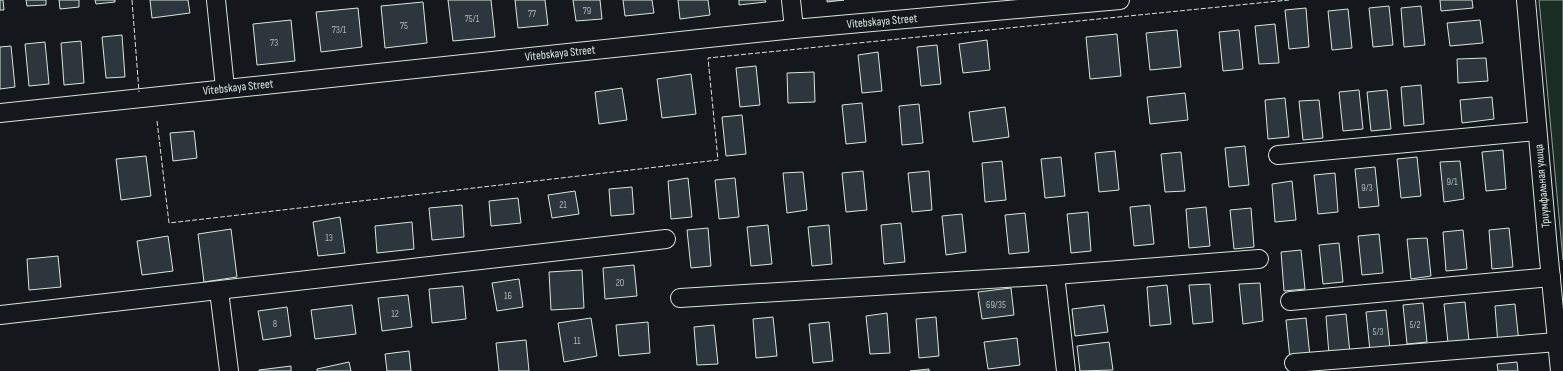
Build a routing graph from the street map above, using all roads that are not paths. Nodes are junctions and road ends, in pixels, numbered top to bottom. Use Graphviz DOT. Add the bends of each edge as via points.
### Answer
graph roads {
  1 [pos="216,0"];
  2 [pos="791,0"];
  3 [pos="1120,0"];
  4 [pos="1526,0"];
  5 [pos="794,28"];
  6 [pos="225,88"];
  7 [pos="0,113"];
  8 [pos="1538,131"];
  9 [pos="1278,155"];
  10 [pos="666,239"];
  11 [pos="1555,248"];
  12 [pos="1259,259"];
  13 [pos="1055,274"];
  14 [pos="1551,277"];
  15 [pos="219,291"];
  16 [pos="680,298"];
  17 [pos="1290,301"];
  18 [pos="0,315"];
  19 [pos="1557,342"];
  20 [pos="1294,363"];
  21 [pos="229,371"];
  22 [pos="1066,371"];
  23 [pos="1560,371"];
  1 -- 6 [label="street"];
  2 -- 5 [label="street"];
  3 -- 5 [label="street, Vitebskaya Street"];
  4 -- 8 [label="street, Триумфальная улица"];
  5 -- 6 [label="street, Vitebskaya Street"];
  6 -- 7 [label="street, Vitebskaya Street"];
  8 -- 9 [label="street"];
  8 -- 11 [label="street, Триумфальная улица"];
  10 -- 15 [label="street"];
  11 -- 14 [label="street, Триумфальная улица"];
  12 -- 13 [label="street"];
  13 -- 16 [label="street"];
  13 -- 22 [label="street"];
  14 -- 17 [label="street"];
  14 -- 19 [label="street, Триумфальная улица"];
  15 -- 18 [label="street"];
  15 -- 21 [label="street"];
  19 -- 20 [label="street"];
  19 -- 23 [label="street, Триумфальная улица"];
}
